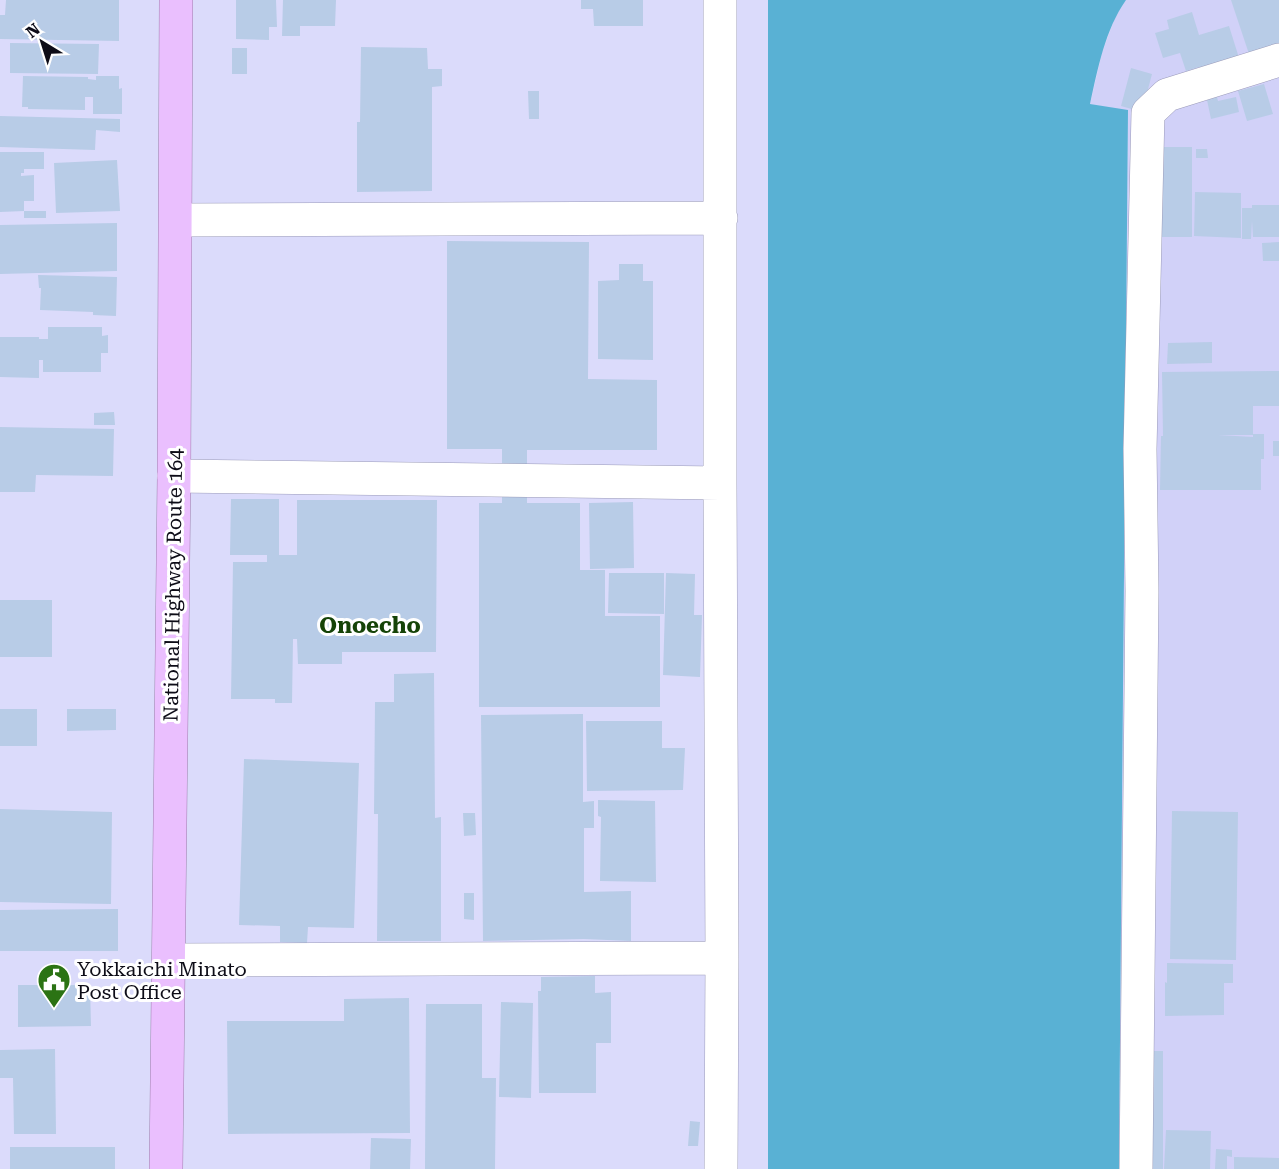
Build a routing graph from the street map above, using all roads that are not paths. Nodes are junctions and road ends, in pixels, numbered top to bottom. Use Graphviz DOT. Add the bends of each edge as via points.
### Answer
graph roads {
  1 [pos="176,0"];
  2 [pos="720,0"];
  3 [pos="1279,60"];
  4 [pos="721,218"];
  5 [pos="176,220"];
  6 [pos="174,476"];
  7 [pos="720,483"];
  8 [pos="722,958"];
  9 [pos="169,960"];
  10 [pos="166,1169"];
  11 [pos="721,1169"];
  12 [pos="1136,1169"];
  1 -- 5 [label="highway, National Highway Route 164"];
  2 -- 4 [label="street"];
  3 -- 12 [label="street" via="1167,95 1148,113 1140,449"];
  4 -- 5 [label="street"];
  4 -- 7 [label="street"];
  5 -- 6 [label="highway, National Highway Route 164"];
  6 -- 7 [label="street"];
  6 -- 9 [label="highway, National Highway Route 164"];
  7 -- 8 [label="street"];
  8 -- 9 [label="street"];
  8 -- 11 [label="street"];
  9 -- 10 [label="highway, National Highway Route 164"];
}
